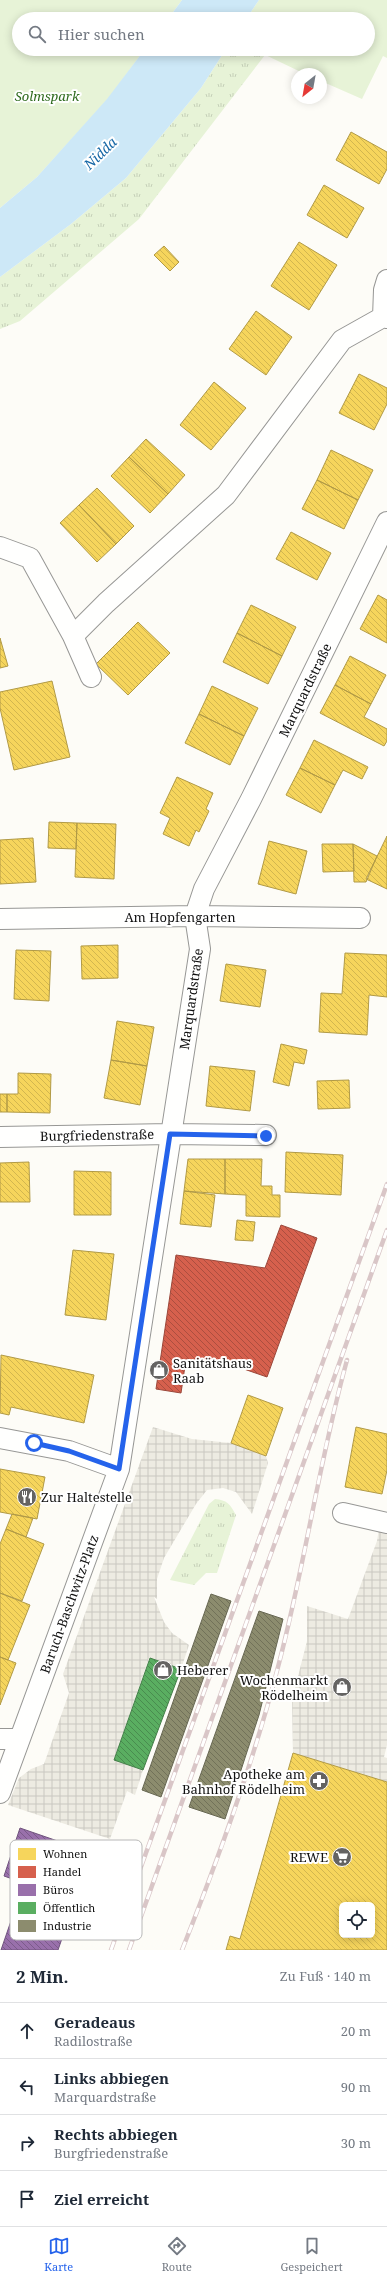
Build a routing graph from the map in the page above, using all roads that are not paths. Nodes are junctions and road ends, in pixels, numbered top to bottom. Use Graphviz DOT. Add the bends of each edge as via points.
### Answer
graph roads {
  1 [pos="387,280"];
  2 [pos="385,317"];
  3 [pos="387,522"];
  4 [pos="1,547"];
  5 [pos="73,636"];
  6 [pos="91,677"];
  7 [pos="195,916"];
  8 [pos="360,918"];
  9 [pos="0,919"];
  10 [pos="170,1134"];
  11 [pos="266,1136"];
  12 [pos="0,1137"];
  13 [pos="0,1438"];
  14 [pos="119,1469"];
  15 [pos="343,1513"];
  16 [pos="387,1523"];
  17 [pos="10,1739"];
  18 [pos="0,1793"];
  1 -- 2 [label="street" via="384,290"];
  2 -- 5 [label="street" via="342,340 226,495"];
  3 -- 7 [label="street, Marquardstraße" via="204,889"];
  4 -- 5 [label="street" via="30,558"];
  5 -- 6 [label="street"];
  7 -- 8 [label="street, Am Hopfengarten"];
  7 -- 9 [label="street, Am Hopfengarten"];
  7 -- 10 [label="street, Marquardstraße" via="200,949"];
  10 -- 11 [label="street, Burgfriedenstraße"];
  10 -- 12 [label="street, Burgfriedenstraße"];
  10 -- 14 [label="street, Marquardstraße"];
  13 -- 14 [label="street" via="69,1451"];
  14 -- 17 [label="street, Baruch-Baschwitz-Platz"];
  15 -- 16 [label="street"];
  17 -- 18 [label="street, Baruch-Baschwitz-Platz"];
}
